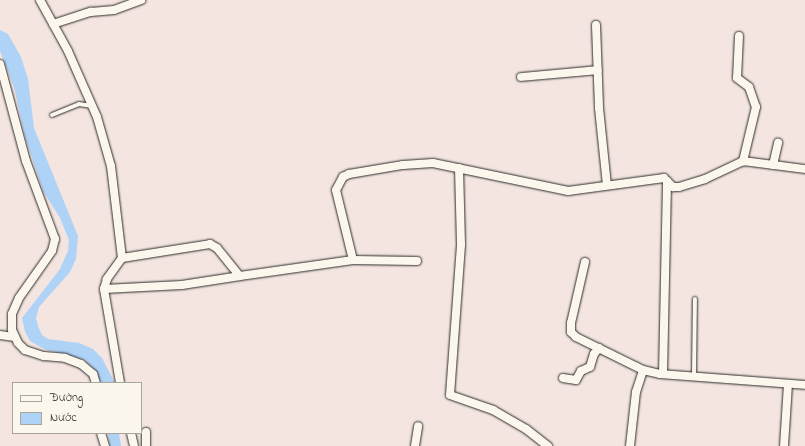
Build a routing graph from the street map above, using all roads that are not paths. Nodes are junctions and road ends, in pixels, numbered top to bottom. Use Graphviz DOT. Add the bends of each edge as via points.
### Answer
graph roads {
  1 [pos="40,0"];
  2 [pos="141,0"];
  3 [pos="53,24"];
  4 [pos="596,25"];
  5 [pos="739,36"];
  6 [pos="0,64"];
  7 [pos="598,70"];
  8 [pos="521,77"];
  9 [pos="92,106"];
  10 [pos="52,115"];
  11 [pos="778,143"];
  12 [pos="743,161"];
  13 [pos="773,165"];
  14 [pos="459,168"];
  15 [pos="805,169"];
  16 [pos="667,181"];
  17 [pos="607,185"];
  18 [pos="122,258"];
  19 [pos="353,260"];
  20 [pos="417,261"];
  21 [pos="585,262"];
  22 [pos="240,276"];
  23 [pos="104,289"];
  24 [pos="695,299"];
  25 [pos="0,335"];
  26 [pos="15,337"];
  27 [pos="599,348"];
  28 [pos="643,370"];
  29 [pos="663,374"];
  30 [pos="694,377"];
  31 [pos="563,378"];
  32 [pos="96,382"];
  33 [pos="120,382"];
  34 [pos="788,384"];
  35 [pos="805,385"];
  36 [pos="418,426"];
  37 [pos="146,432"];
  38 [pos="101,434"];
  39 [pos="130,434"];
  40 [pos="105,446"];
  41 [pos="134,446"];
  42 [pos="146,446"];
  43 [pos="416,446"];
  44 [pos="548,446"];
  45 [pos="630,446"];
  46 [pos="784,446"];
  1 -- 3 [label="street"];
  2 -- 3 [label="street" via="114,10 91,12"];
  3 -- 9 [label="street"];
  4 -- 7 [label="street"];
  5 -- 12 [label="street" via="737,78 749,87 756,107"];
  6 -- 26 [label="street" via="26,161 56,239 52,251 19,298 12,314 12,330"];
  7 -- 8 [label="street"];
  7 -- 17 [label="street"];
  9 -- 10 [label="lane" via="79,104"];
  9 -- 18 [label="street" via="111,166"];
  11 -- 13 [label="street"];
  12 -- 13 [label="street"];
  12 -- 16 [label="street" via="691,184 674,187"];
  13 -- 15 [label="street"];
  14 -- 17 [label="street" via="562,191"];
  14 -- 19 [label="street" via="433,163 404,164 343,177 336,190"];
  14 -- 44 [label="street" via="462,245 450,395 493,410 526,429"];
  16 -- 17 [label="street" via="664,178"];
  16 -- 29 [label="street"];
  18 -- 22 [label="street" via="210,244 221,252"];
  18 -- 23 [label="street" via="107,279"];
  19 -- 20 [label="street"];
  19 -- 22 [label="street"];
  21 -- 27 [label="street" via="571,332"];
  22 -- 23 [label="street" via="182,285"];
  23 -- 33 [label="street"];
  24 -- 30 [label="lane"];
  25 -- 26 [label="street"];
  26 -- 32 [label="street" via="26,350 81,364 93,374"];
  27 -- 28 [label="street"];
  27 -- 31 [label="street" via="590,367 581,371 576,380"];
  28 -- 29 [label="street"];
  28 -- 45 [label="street" via="636,392"];
  29 -- 30 [label="street"];
  30 -- 34 [label="street"];
  34 -- 35 [label="street"];
  34 -- 46 [label="street"];
  36 -- 43 [label="street"];
  37 -- 42 [label="street"];
  38 -- 40 [label="street"];
  39 -- 41 [label="street"];
}
